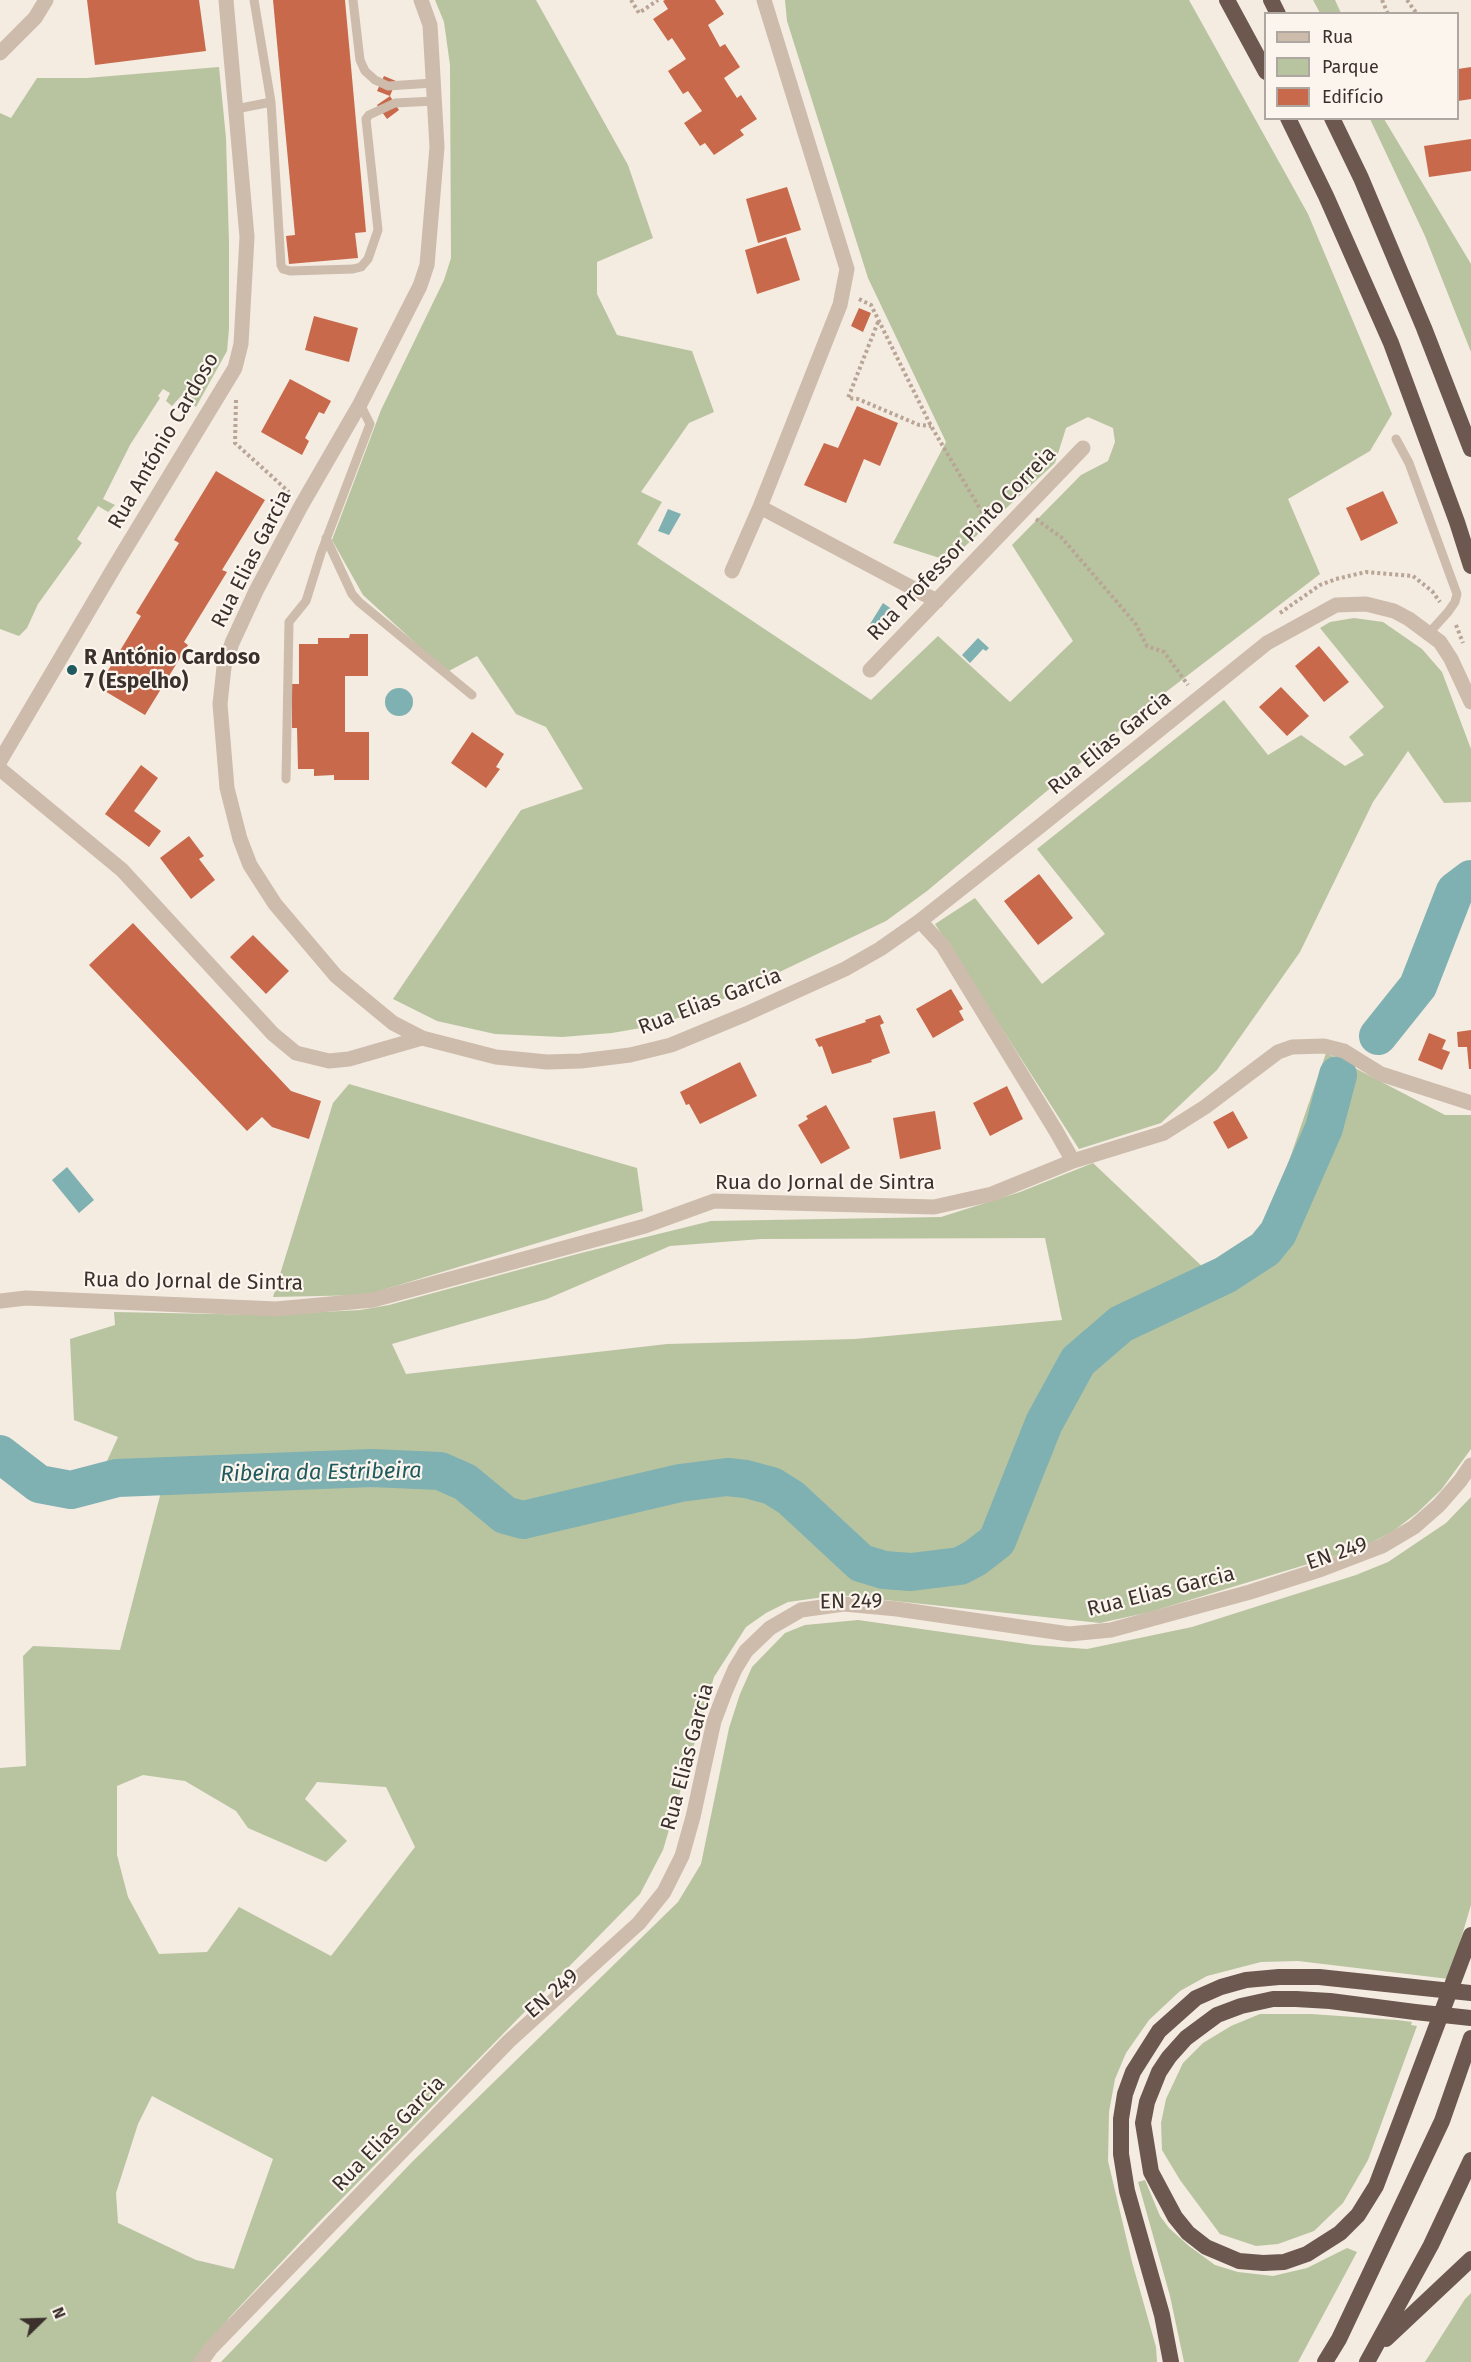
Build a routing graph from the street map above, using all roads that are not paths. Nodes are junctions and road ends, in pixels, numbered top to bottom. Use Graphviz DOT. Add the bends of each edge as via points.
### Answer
graph roads {
  1 [pos="46,0"];
  2 [pos="226,0"];
  3 [pos="254,0"];
  4 [pos="353,0"];
  5 [pos="421,0"];
  6 [pos="764,0"];
  7 [pos="1227,0"];
  8 [pos="0,53"];
  9 [pos="1264,68"];
  10 [pos="434,82"];
  11 [pos="434,101"];
  12 [pos="271,102"];
  13 [pos="236,109"];
  14 [pos="1289,120"];
  15 [pos="1333,120"];
  16 [pos="360,404"];
  17 [pos="1396,440"];
  18 [pos="1083,448"];
  19 [pos="1471,450"];
  20 [pos="760,507"];
  21 [pos="326,538"];
  22 [pos="1471,566"];
  23 [pos="732,571"];
  24 [pos="937,601"];
  25 [pos="1429,633"];
  26 [pos="870,670"];
  27 [pos="471,695"];
  28 [pos="1471,702"];
  29 [pos="0,762"];
  30 [pos="0,770"];
  31 [pos="285,779"];
  32 [pos="920,921"];
  33 [pos="422,1038"];
  34 [pos="1471,1103"];
  35 [pos="1073,1161"];
  36 [pos="0,1301"];
  37 [pos="1471,1465"];
  38 [pos="1471,1935"];
  39 [pos="1471,1993"];
  40 [pos="1471,2018"];
  41 [pos="1471,2038"];
  42 [pos="1471,2160"];
  43 [pos="1471,2259"];
  44 [pos="1371,2356"];
  45 [pos="201,2362"];
  46 [pos="1171,2362"];
  47 [pos="1325,2362"];
  1 -- 8 [label="street" via="35,18"];
  2 -- 13 [label="street, Rua António Cardoso"];
  3 -- 12 [label="lane"];
  4 -- 10 [label="lane" via="360,60 365,71 388,86"];
  5 -- 10 [label="street, Rua Elias Garcia" via="430,25"];
  6 -- 20 [label="street" via="847,269 840,304"];
  7 -- 9 [label="highway"];
  10 -- 11 [label="street, Rua Elias Garcia"];
  11 -- 12 [label="lane" via="395,104 366,119 378,230 368,259 353,269 290,271 281,265"];
  11 -- 16 [label="street, Rua Elias Garcia" via="437,147 427,265"];
  12 -- 13 [label="lane"];
  13 -- 29 [label="street, Rua António Cardoso" via="247,237 242,344 235,368"];
  14 -- 22 [label="highway" via="1391,343"];
  15 -- 19 [label="highway" via="1424,327"];
  16 -- 21 [label="lane" via="370,424"];
  16 -- 33 [label="street, Rua Elias Garcia" via="301,506 232,643 224,668 220,704 227,788 250,865 282,913 360,998 393,1023"];
  17 -- 25 [label="lane" via="1409,463 1457,594 1448,612"];
  18 -- 24 [label="street, Rua Professor Pinto Correia"];
  20 -- 23 [label="street"];
  20 -- 24 [label="street"];
  21 -- 27 [label="lane" via="359,602"];
  21 -- 31 [label="lane" via="306,601 288,622"];
  24 -- 26 [label="street, Rua Professor Pinto Correia"];
  25 -- 28 [label="street, Rua Elias Garcia" via="1451,659"];
  25 -- 32 [label="street, Rua Elias Garcia" via="1394,611 1353,603 1336,604 1276,638 1228,674"];
  30 -- 33 [label="street" via="122,870 273,1034 296,1053 329,1061 349,1059"];
  32 -- 33 [label="street, Rua Elias Garcia" via="845,969 671,1045 630,1055 547,1062 496,1057"];
  32 -- 35 [label="street" via="943,946"];
  34 -- 35 [label="street, Rua do Jornal de Sintra" via="1381,1074 1344,1051 1305,1046 1278,1052 1164,1133"];
  35 -- 36 [label="street, Rua do Jornal de Sintra" via="992,1194 934,1207 714,1201 645,1226 373,1300 276,1309 26,1298"];
  37 -- 45 [label="street, Rua Elias Garcia / EN 249" via="1439,1505 1414,1527 1382,1546 1261,1588 1111,1630 1069,1634 843,1604 801,1610 770,1628 746,1651 725,1692 714,1722 682,1856 664,1892 639,1923 509,2041"];
  38 -- 40 [label="highway" via="1377,2186 1358,2215 1323,2246 1284,2262 1239,2261 1206,2247 1188,2233 1161,2193 1151,2172 1143,2123 1147,2102 1169,2057 1186,2038 1217,2015 1273,1999 1330,2001 1415,2012"];
  39 -- 46 [label="highway" via="1319,1977 1246,1980 1196,1998 1159,2031 1125,2094 1121,2154"];
  41 -- 47 [label="highway" via="1442,2121"];
  42 -- 44 [label="highway"];
  43 -- 44 [label="highway"];
}
